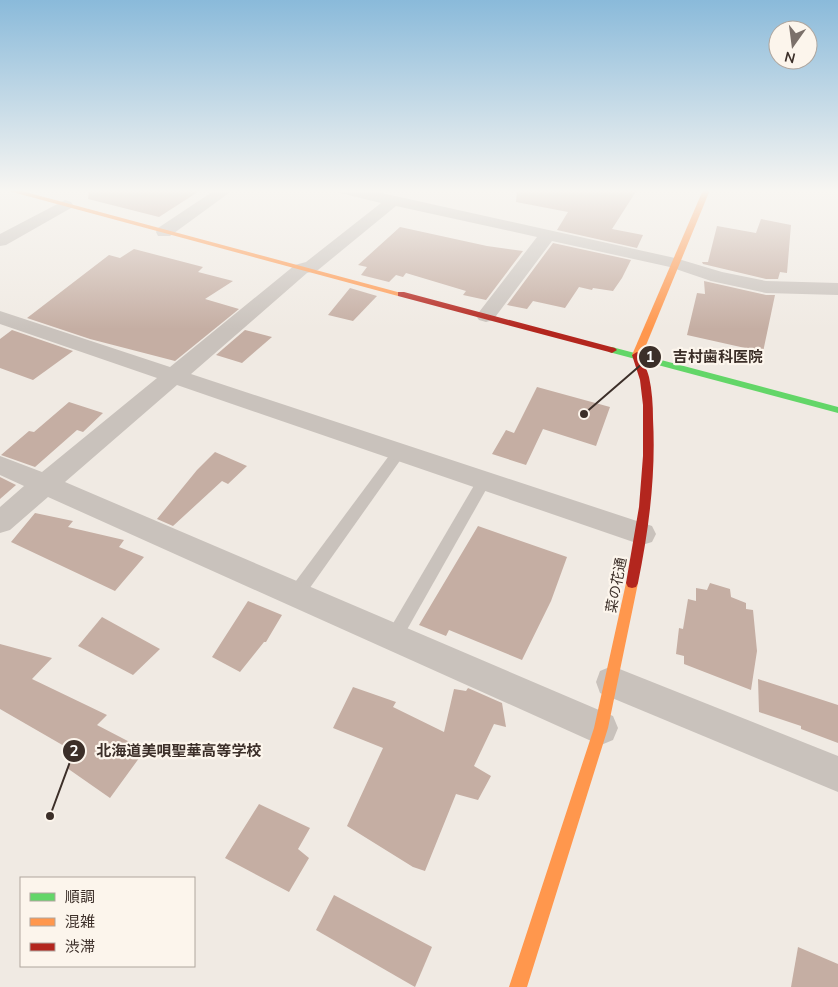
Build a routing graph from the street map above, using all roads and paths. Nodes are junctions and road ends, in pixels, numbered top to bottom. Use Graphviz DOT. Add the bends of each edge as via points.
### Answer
graph roads {
  1 [pos="179,236"];
  2 [pos="349,236"];
  3 [pos="546,236"];
  4 [pos="557,236"];
  5 [pos="687,236"];
  6 [pos="675,263"];
  7 [pos="301,268"];
  8 [pos="838,289"];
  9 [pos="486,316"];
  10 [pos="0,317"];
  11 [pos="636,356"];
  12 [pos="175,376"];
  13 [pos="838,410"];
  14 [pos="399,452"];
  15 [pos="0,465"];
  16 [pos="484,481"];
  17 [pos="44,483"];
  18 [pos="0,522"];
  19 [pos="642,534"];
  20 [pos="296,594"];
  21 [pos="394,636"];
  22 [pos="612,682"];
  23 [pos="601,728"];
  24 [pos="838,774"];
  25 [pos="518,987"];
  1 -- 7 [label="street"];
  2 -- 7 [label="street" via="312,266"];
  3 -- 9 [label="street"];
  4 -- 6 [label="street"];
  5 -- 6 [label="street"];
  6 -- 8 [label="street" via="718,277 766,287"];
  6 -- 11 [label="street"];
  7 -- 9 [label="street"];
  7 -- 12 [label="street"];
  9 -- 11 [label="street"];
  10 -- 12 [label="street"];
  11 -- 13 [label="street"];
  11 -- 19 [label="street, 菜の花通" via="645,377 648,412 648,478"];
  12 -- 14 [label="street"];
  12 -- 17 [label="street"];
  14 -- 16 [label="street"];
  14 -- 20 [label="lane"];
  15 -- 17 [label="street"];
  16 -- 19 [label="street"];
  16 -- 21 [label="lane"];
  17 -- 18 [label="street"];
  17 -- 20 [label="street"];
  19 -- 22 [label="street, 菜の花通"];
  20 -- 21 [label="street"];
  21 -- 23 [label="street"];
  22 -- 23 [label="street, 菜の花通"];
  22 -- 24 [label="street"];
  23 -- 25 [label="street, 菜の花通"];
}
